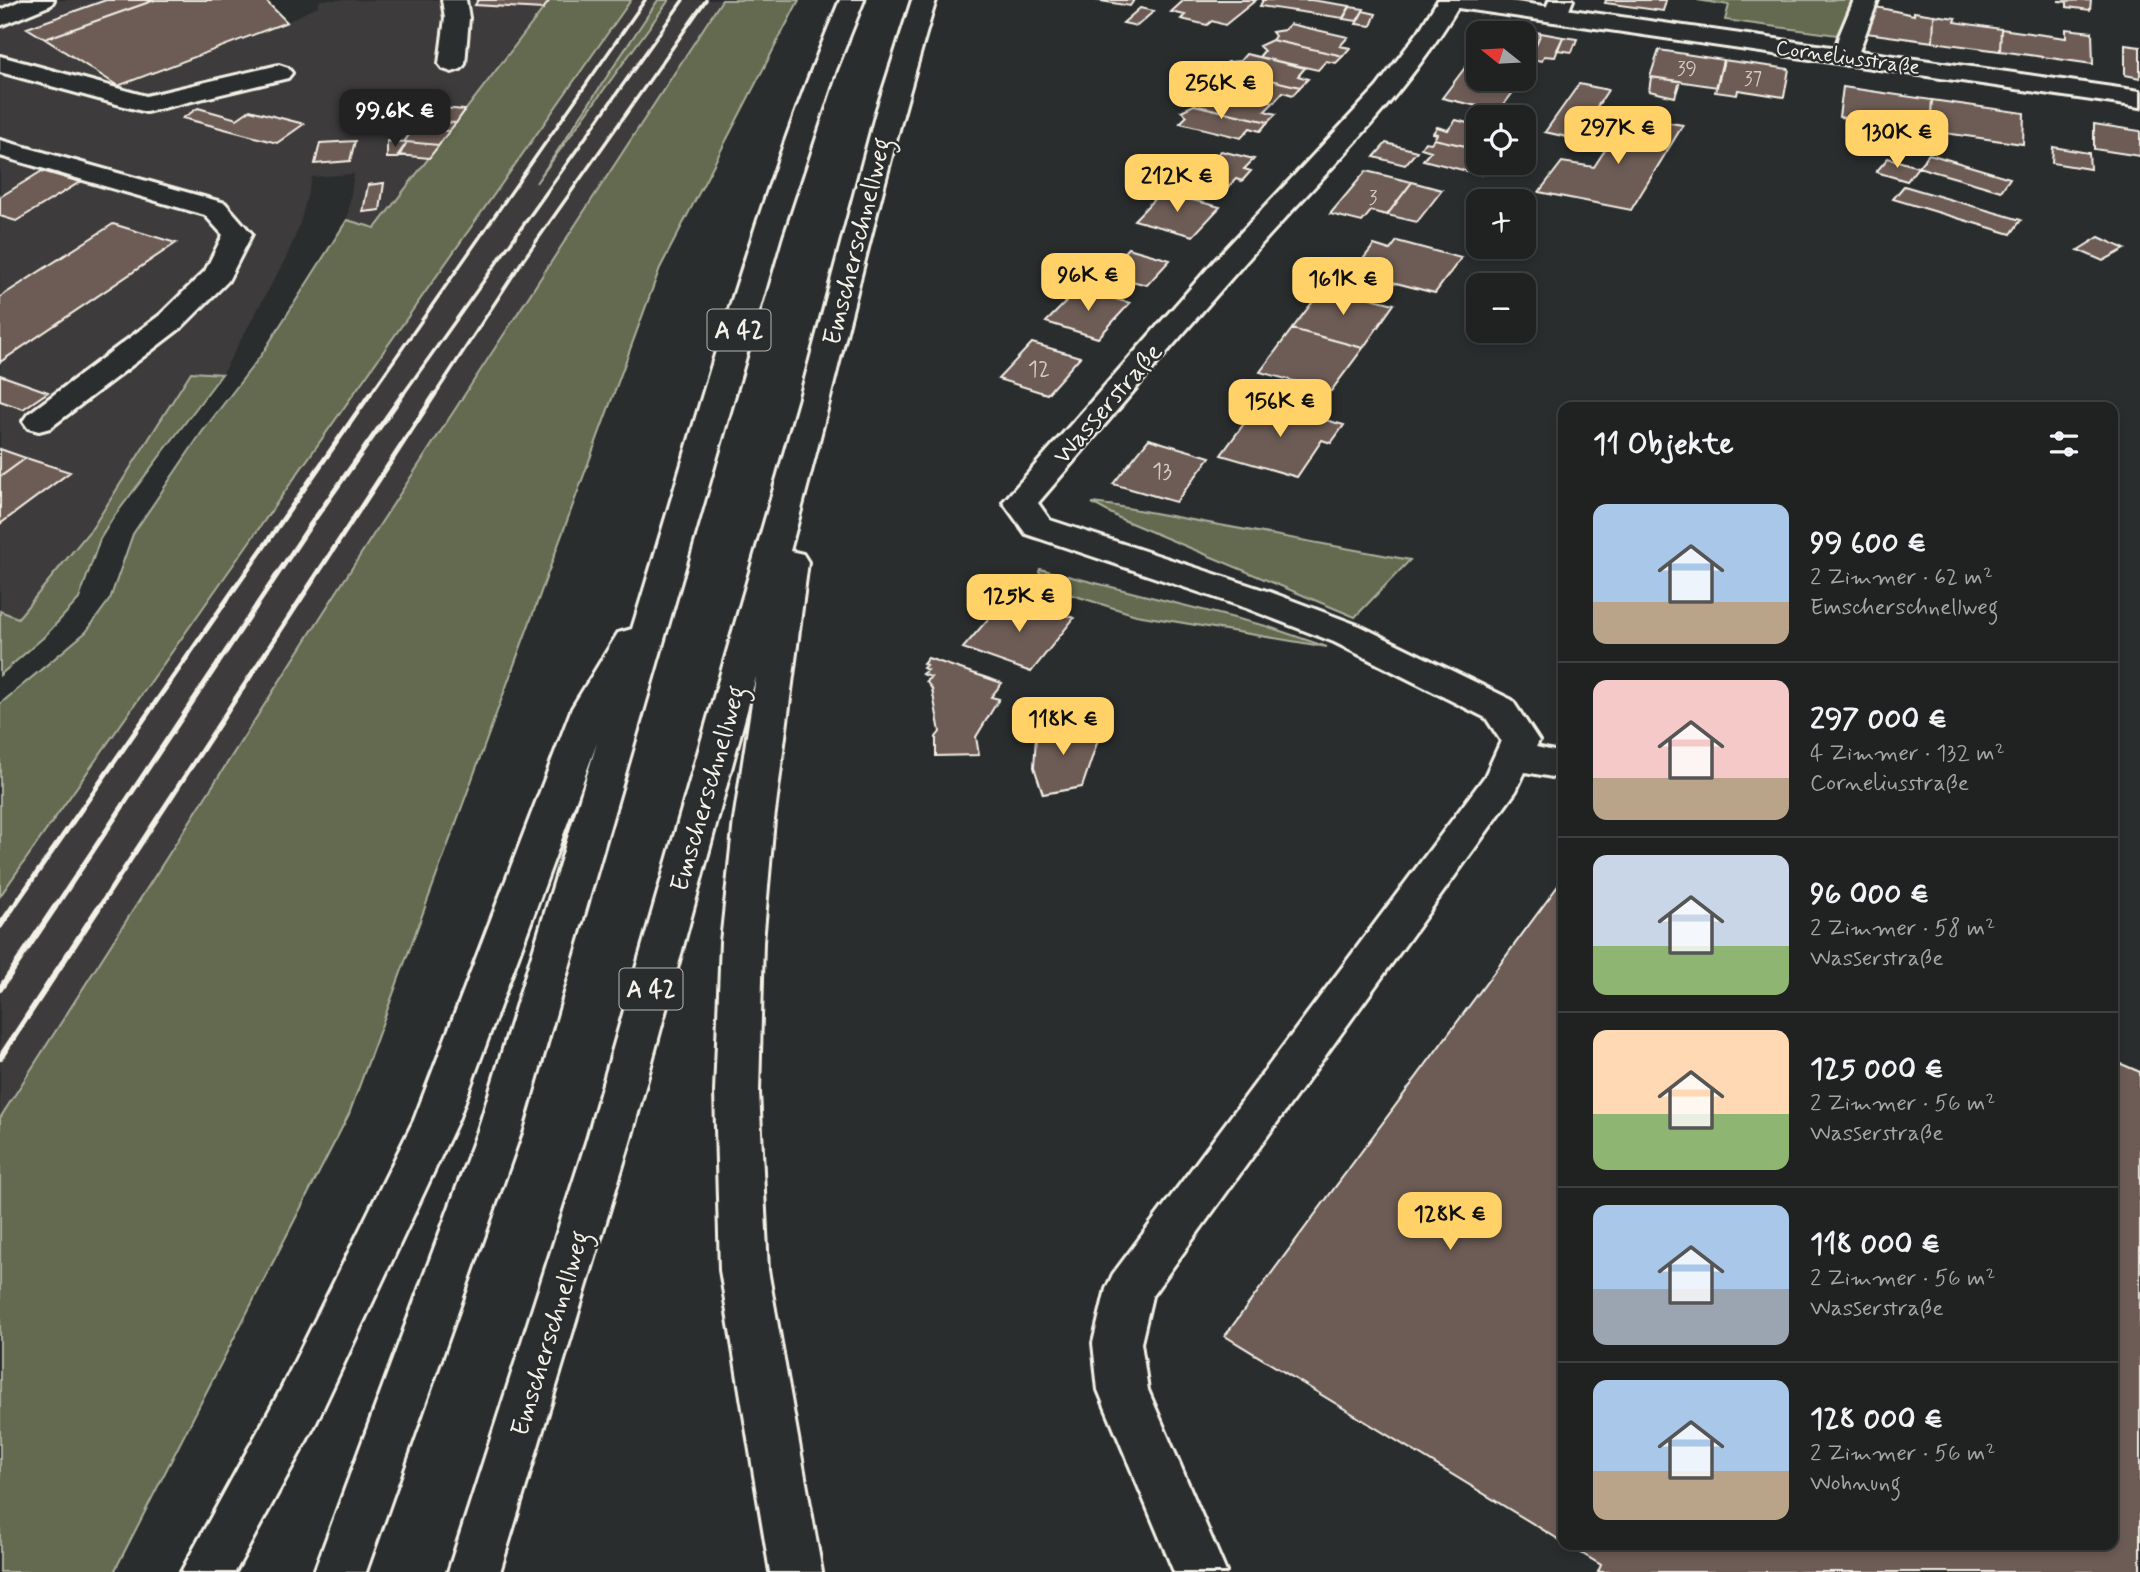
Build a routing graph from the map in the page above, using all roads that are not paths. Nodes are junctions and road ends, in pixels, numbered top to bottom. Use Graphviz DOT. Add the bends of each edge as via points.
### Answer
graph roads {
  1 [pos="43,0"];
  2 [pos="454,0"];
  3 [pos="852,0"];
  4 [pos="924,0"];
  5 [pos="1451,0"];
  6 [pos="1866,0"];
  7 [pos="1559,8"];
  8 [pos="0,19"];
  9 [pos="1846,57"];
  10 [pos="0,64"];
  11 [pos="452,64"];
  12 [pos="279,73"];
  13 [pos="2140,99"];
  14 [pos="0,148"];
  15 [pos="815,401"];
  16 [pos="39,421"];
  17 [pos="660,591"];
  18 [pos="1514,756"];
  19 [pos="1558,765"];
  20 [pos="207,1572"];
  21 [pos="340,1572"];
  22 [pos="474,1572"];
  23 [pos="796,1572"];
  24 [pos="1199,1572"];
  1 -- 8 [label="main road"];
  2 -- 11 [label="main road" via="457,18"];
  3 -- 17 [label="main road, A 42" via="823,70 767,236"];
  4 -- 15 [label="main road, Emscherschnellweg / A 42" via="886,125"];
  5 -- 7 [label="main road, Corneliusstraße"];
  5 -- 18 [label="main road, Wasserstraße" via="1431,35 1372,107 1020,502 1038,527 1346,634 1499,709 1520,741"];
  6 -- 9 [label="main road"];
  7 -- 9 [label="main road, Corneliusstraße"];
  9 -- 13 [label="main road, Corneliusstraße"];
  10 -- 12 [label="main road" via="146,104"];
  14 -- 16 [label="main road" via="215,209 238,234 218,275 171,321"];
  15 -- 22 [label="main road, Emscherschnellweg / A 42" via="609,1139"];
  15 -- 23 [label="main road" via="754,820 742,942 737,1092 744,1270"];
  17 -- 20 [label="main road" via="591,708 436,1120 298,1407"];
  17 -- 21 [label="main road, A 42" via="500,1130"];
  18 -- 19 [label="main road"];
  18 -- 24 [label="main road" via="1502,781 1130,1289 1117,1343 1123,1390"];
}
